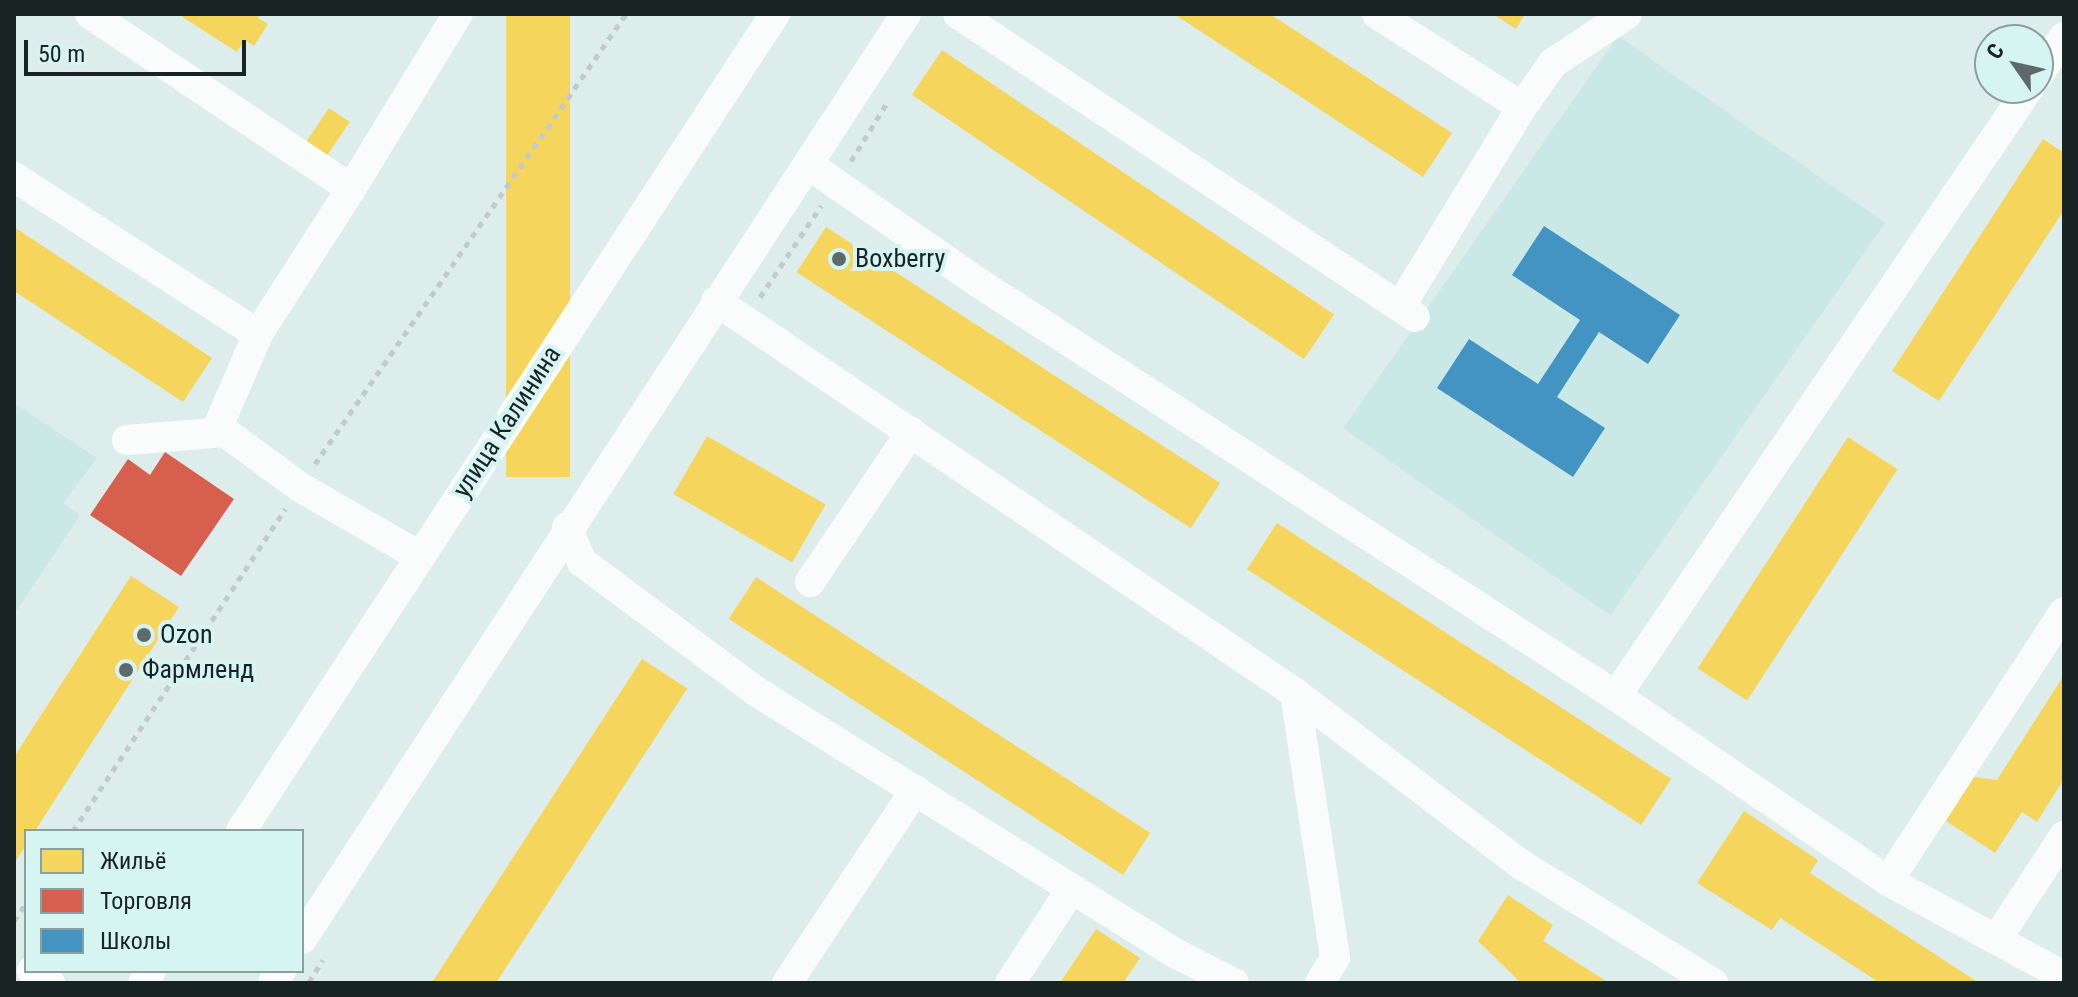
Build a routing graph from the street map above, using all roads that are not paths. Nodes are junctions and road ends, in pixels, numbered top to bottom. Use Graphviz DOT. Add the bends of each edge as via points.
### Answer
graph roads {
  1 [pos="90,14"];
  2 [pos="458,14"];
  3 [pos="775,14"];
  4 [pos="906,14"];
  5 [pos="958,14"];
  6 [pos="1377,14"];
  7 [pos="1627,14"];
  8 [pos="1416,25"];
  9 [pos="2018,104"];
  10 [pos="1522,107"];
  11 [pos="809,165"];
  12 [pos="14,177"];
  13 [pos="351,189"];
  14 [pos="716,301"];
  15 [pos="258,334"];
  16 [pos="226,432"];
  17 [pos="911,432"];
  18 [pos="127,440"];
  19 [pos="567,527"];
  20 [pos="419,556"];
  21 [pos="810,582"];
  22 [pos="2064,612"];
  23 [pos="1295,693"];
  24 [pos="1616,696"];
  25 [pos="915,790"];
  26 [pos="242,829"];
  27 [pos="2064,836"];
  28 [pos="1888,881"];
  29 [pos="1072,888"];
  30 [pos="304,936"];
  31 [pos="1998,937"];
  32 [pos="2064,976"];
  33 [pos="787,983"];
  34 [pos="1010,983"];
  35 [pos="1234,983"];
  36 [pos="1320,983"];
  37 [pos="1713,983"];
  1 -- 13 [label="street"];
  2 -- 13 [label="street"];
  3 -- 20 [label="street, улица Калинина"];
  4 -- 11 [label="street"];
  5 -- 10 [label="street" via="1407,312"];
  6 -- 8 [label="street"];
  7 -- 10 [label="street" via="1553,63"];
  8 -- 10 [label="street"];
  9 -- 24 [label="street"];
  11 -- 14 [label="street"];
  11 -- 24 [label="street" via="979,283"];
  12 -- 15 [label="street"];
  13 -- 15 [label="street"];
  14 -- 17 [label="street"];
  14 -- 19 [label="street"];
  15 -- 16 [label="street" via="218,427"];
  16 -- 18 [label="street"];
  16 -- 20 [label="street" via="300,487"];
  17 -- 21 [label="street"];
  17 -- 23 [label="street"];
  19 -- 25 [label="street" via="582,562 757,692"];
  19 -- 30 [label="street"];
  20 -- 26 [label="street, улица Калинина"];
  22 -- 28 [label="street"];
  23 -- 36 [label="street" via="1335,958"];
  23 -- 37 [label="street" via="1522,865"];
  24 -- 28 [label="street"];
  25 -- 29 [label="street"];
  25 -- 33 [label="street"];
  27 -- 31 [label="street"];
  28 -- 31 [label="street"];
  29 -- 34 [label="street"];
  29 -- 35 [label="street"];
  31 -- 32 [label="street"];
}
